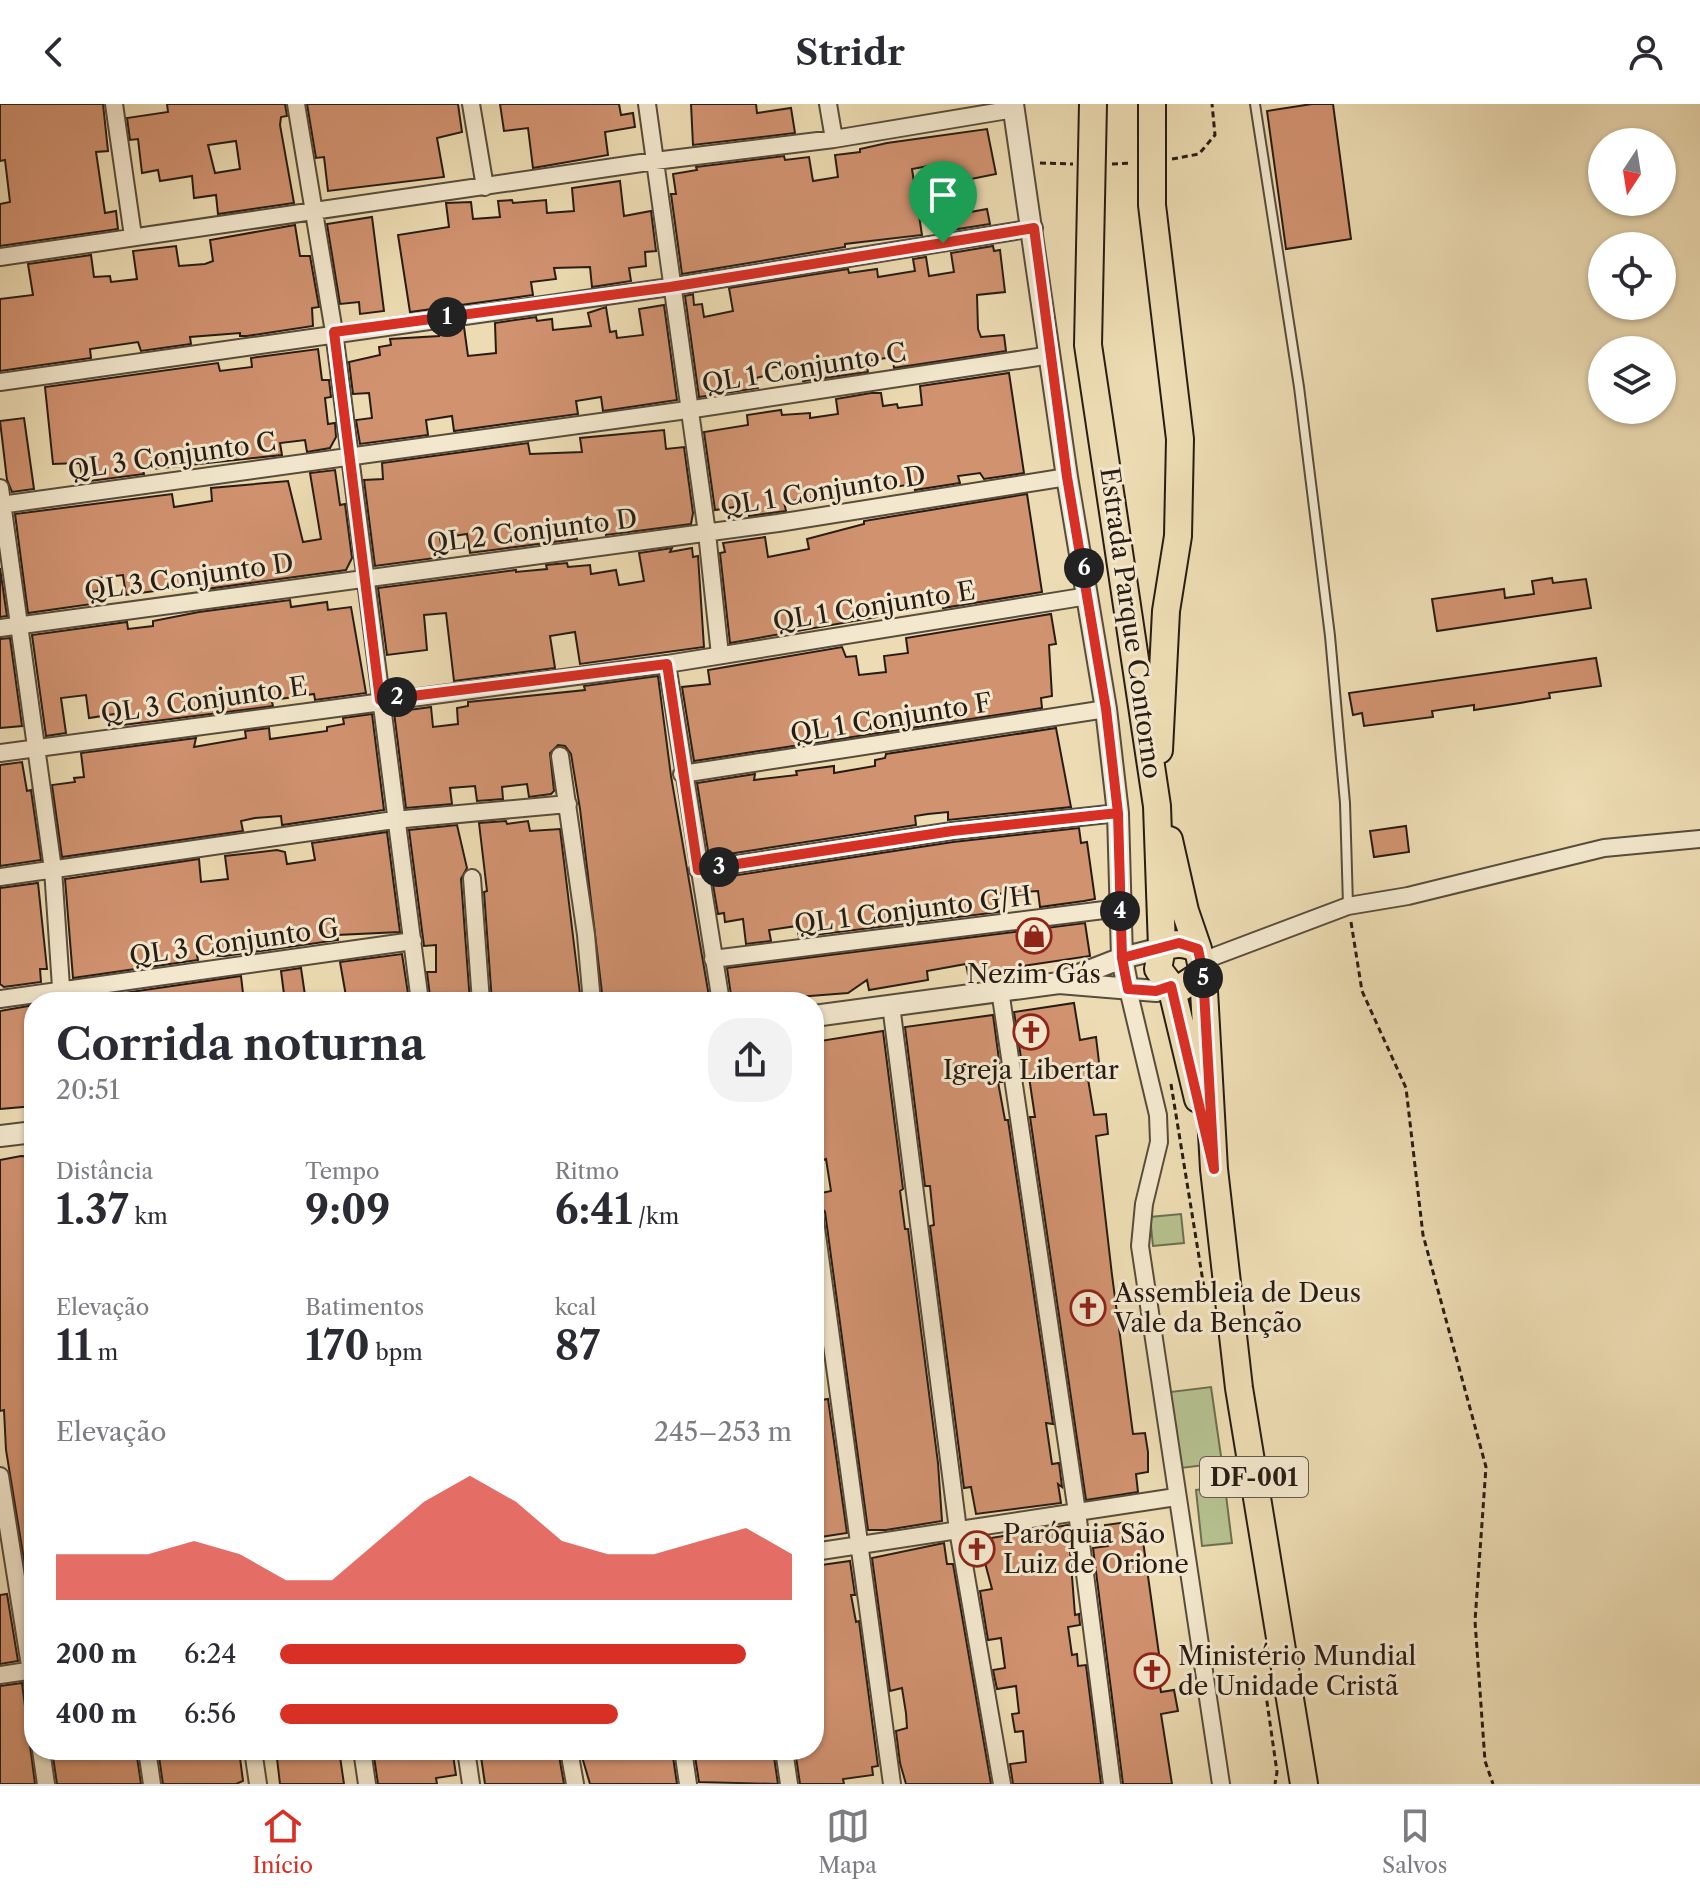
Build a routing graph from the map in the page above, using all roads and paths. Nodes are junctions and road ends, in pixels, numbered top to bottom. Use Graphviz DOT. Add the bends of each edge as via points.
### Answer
graph roads {
  1 [pos="114,104"];
  2 [pos="296,104"];
  3 [pos="471,104"];
  4 [pos="647,104"];
  5 [pos="828,104"];
  6 [pos="1093,104"];
  7 [pos="1152,104"];
  8 [pos="1255,104"];
  9 [pos="1014,107"];
  10 [pos="954,112"];
  11 [pos="834,139"];
  12 [pos="655,161"];
  13 [pos="485,187"];
  14 [pos="313,211"];
  15 [pos="1034,228"];
  16 [pos="133,236"];
  17 [pos="0,257"];
  18 [pos="670,287"];
  19 [pos="334,332"];
  20 [pos="1051,355"];
  21 [pos="0,382"];
  22 [pos="687,410"];
  23 [pos="348,455"];
  24 [pos="1067,477"];
  25 [pos="1,499"];
  26 [pos="707,533"];
  27 [pos="364,577"];
  28 [pos="1088,596"];
  29 [pos="22,625"];
  30 [pos="0,628"];
  31 [pos="720,655"];
  32 [pos="667,664"];
  33 [pos="380,700"];
  34 [pos="1106,709"];
  35 [pos="34,749"];
  36 [pos="0,753"];
  37 [pos="560,756"];
  38 [pos="682,774"];
  39 [pos="1152,777"];
  40 [pos="568,804"];
  41 [pos="1157,806"];
  42 [pos="1118,813"];
  43 [pos="394,820"];
  44 [pos="1700,839"];
  45 [pos="53,869"];
  46 [pos="698,870"];
  47 [pos="0,877"];
  48 [pos="472,878"];
  49 [pos="1348,906"];
  50 [pos="1120,908"];
  51 [pos="413,941"];
  52 [pos="1162,948"];
  53 [pos="1122,958"];
  54 [pos="713,959"];
  55 [pos="1201,961"];
  56 [pos="1059,983"];
  57 [pos="1171,986"];
  58 [pos="1128,989"];
  59 [pos="1000,990"];
  60 [pos="62,992"];
  61 [pos="88,992"];
  62 [pos="419,992"];
  63 [pos="480,992"];
  64 [pos="591,992"];
  65 [pos="719,992"];
  66 [pos="24,998"];
  67 [pos="0,999"];
  68 [pos="891,1005"];
  69 [pos="824,1015"];
  70 [pos="24,1133"];
  71 [pos="0,1136"];
  72 [pos="1214,1169"];
  73 [pos="824,1288"];
  74 [pos="0,1476"];
  75 [pos="1176,1497"];
  76 [pos="1077,1512"];
  77 [pos="958,1530"];
  78 [pos="858,1545"];
  79 [pos="824,1550"];
  80 [pos="24,1617"];
  81 [pos="24,1671"];
  82 [pos="0,1675"];
  83 [pos="42,1760"];
  84 [pos="148,1760"];
  85 [pos="254,1760"];
  86 [pos="363,1760"];
  87 [pos="467,1760"];
  88 [pos="571,1760"];
  89 [pos="684,1760"];
  90 [pos="785,1760"];
  91 [pos="46,1784"];
  92 [pos="152,1784"];
  93 [pos="258,1784"];
  94 [pos="367,1784"];
  95 [pos="471,1784"];
  96 [pos="575,1784"];
  97 [pos="688,1784"];
  98 [pos="789,1784"];
  99 [pos="892,1784"];
  100 [pos="1002,1784"];
  101 [pos="1112,1784"];
  102 [pos="1221,1784"];
  103 [pos="1304,1784"];
  104 [pos="1493,1784"];
  1 -- 16 [label="street"];
  2 -- 14 [label="street"];
  3 -- 13 [label="street"];
  4 -- 12 [label="street"];
  5 -- 11 [label="street"];
  6 -- 39 [label="main road, Estrada Parque Contorno / DF-001" via="1088,345"];
  7 -- 39 [label="main road" via="1152,205 1180,439 1162,734"];
  8 -- 49 [label="lane" via="1299,387 1330,636"];
  9 -- 10 [label="street"];
  9 -- 15 [label="street"];
  10 -- 11 [label="street"];
  11 -- 12 [label="street"];
  12 -- 13 [label="street"];
  12 -- 18 [label="street"];
  13 -- 14 [label="street"];
  14 -- 16 [label="street"];
  14 -- 19 [label="street"];
  15 -- 18 [label="street"];
  15 -- 20 [label="street"];
  16 -- 17 [label="street"];
  18 -- 19 [label="street"];
  18 -- 22 [label="street"];
  19 -- 21 [label="street"];
  19 -- 23 [label="street"];
  20 -- 22 [label="street, QL 1 Conjunto C"];
  20 -- 24 [label="street"];
  22 -- 23 [label="street, QL 3 Conjunto C"];
  22 -- 26 [label="street, QL 1 Conjunto C"];
  23 -- 25 [label="street, QL 3 Conjunto C"];
  23 -- 27 [label="street"];
  24 -- 26 [label="street, QL 1 Conjunto D"];
  24 -- 28 [label="street"];
  25 -- 29 [label="street"];
  26 -- 27 [label="street, QL 2 Conjunto D"];
  26 -- 31 [label="street, QL 1 Conjunto D"];
  27 -- 29 [label="street, QL 3 Conjunto D"];
  27 -- 33 [label="street"];
  28 -- 31 [label="street, QL 1 Conjunto E"];
  28 -- 34 [label="street"];
  29 -- 30 [label="street, QL 3 Conjunto D"];
  29 -- 35 [label="street"];
  31 -- 32 [label="street, QL 1 Conjunto E"];
  32 -- 33 [label="street, QL 3 Conjunto E"];
  32 -- 38 [label="street"];
  33 -- 35 [label="street, QL 3 Conjunto E"];
  33 -- 43 [label="street"];
  34 -- 38 [label="street, QL 1 Conjunto F"];
  34 -- 42 [label="street"];
  35 -- 36 [label="street, QL 3 Conjunto E"];
  35 -- 45 [label="street"];
  37 -- 40 [label="street"];
  38 -- 46 [label="street"];
  39 -- 41 [label="main road, Estrada Parque Contorno / DF-001"];
  40 -- 43 [label="street"];
  40 -- 64 [label="street"];
  41 -- 52 [label="main road, Estrada Parque Contorno / DF-001"];
  41 -- 55 [label="main road, Estrada Parque Contorno / DF-001"];
  42 -- 46 [label="street" via="952,831"];
  42 -- 50 [label="street"];
  43 -- 45 [label="street"];
  43 -- 51 [label="street"];
  44 -- 49 [label="street" via="1604,848"];
  45 -- 47 [label="street"];
  45 -- 60 [label="street"];
  46 -- 54 [label="street"];
  48 -- 63 [label="street"];
  49 -- 55 [label="street"];
  49 -- 104 [label="path" via="1362,991 1406,1088 1423,1235 1486,1467 1475,1621 1485,1761"];
  50 -- 53 [label="street"];
  50 -- 54 [label="street, QL 1 Conjunto G/H"];
  51 -- 61 [label="street, QL 3 Conjunto G"];
  51 -- 62 [label="street"];
  52 -- 53 [label="street"];
  52 -- 55 [label="main road" via="1179,943"];
  52 -- 57 [label="main road, DF-001" via="1158,969"];
  53 -- 56 [label="street"];
  53 -- 58 [label="street"];
  54 -- 65 [label="street"];
  55 -- 57 [label="main road" via="1182,987"];
  55 -- 72 [label="main road, Estrada Parque Contorno / DF-001"];
  56 -- 58 [label="street"];
  56 -- 59 [label="street"];
  57 -- 58 [label="street"];
  57 -- 72 [label="main road, Estrada Parque Contorno / DF-001"];
  58 -- 75 [label="street" via="1158,1115 1159,1142 1140,1246"];
  59 -- 68 [label="street"];
  59 -- 76 [label="street"];
  66 -- 67 [label="street, QL 3 Conjunto G"];
  68 -- 69 [label="street"];
  68 -- 77 [label="street"];
  70 -- 71 [label="street"];
  72 -- 103 [label="main road, Estrada Parque Contorno / DF-001" via="1239,1388"];
  73 -- 78 [label="street"];
  74 -- 80 [label="street"];
  75 -- 76 [label="street"];
  75 -- 102 [label="street"];
  76 -- 77 [label="street"];
  76 -- 101 [label="street"];
  77 -- 78 [label="street"];
  77 -- 100 [label="street"];
  78 -- 79 [label="street"];
  78 -- 99 [label="street"];
  81 -- 82 [label="street"];
  83 -- 91 [label="street"];
  84 -- 92 [label="street"];
  85 -- 93 [label="street"];
  86 -- 94 [label="street"];
  87 -- 95 [label="street"];
  88 -- 96 [label="street"];
  89 -- 97 [label="street"];
  90 -- 98 [label="street"];
}
